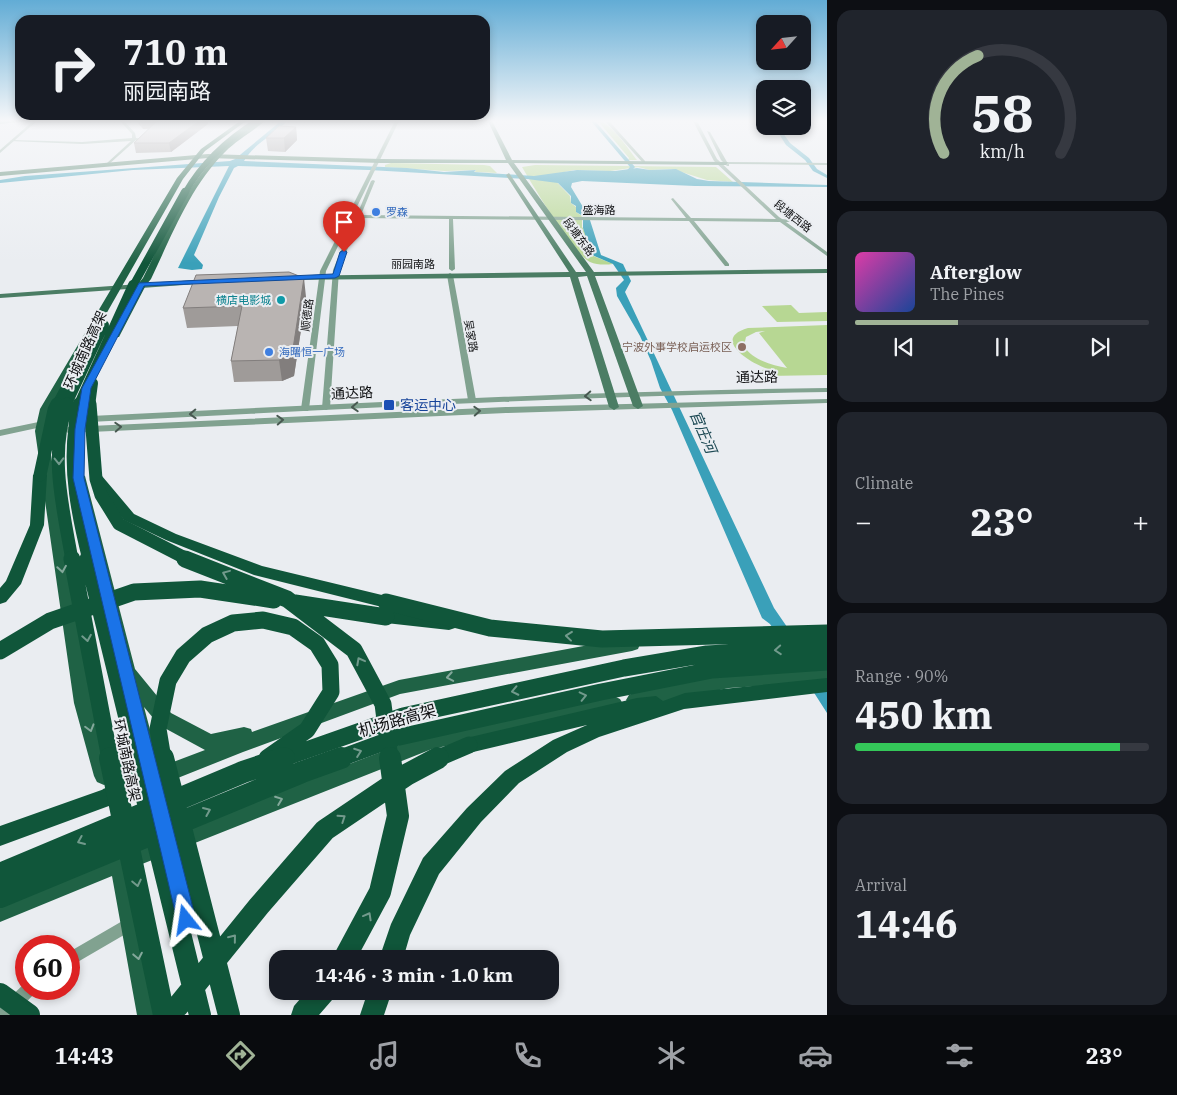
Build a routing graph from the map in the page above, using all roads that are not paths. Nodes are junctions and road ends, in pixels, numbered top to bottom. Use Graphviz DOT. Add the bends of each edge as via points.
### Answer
graph roads {
  1 [pos="61,168"];
  2 [pos="194,168"];
  3 [pos="196,168"];
  4 [pos="200,168"];
  5 [pos="202,168"];
  6 [pos="375,168"];
  7 [pos="376,168"];
  8 [pos="505,168"];
  9 [pos="515,168"];
  10 [pos="724,168"];
  11 [pos="731,168"];
  12 [pos="0,174"];
  13 [pos="746,185"];
  14 [pos="752,188"];
  15 [pos="673,199"];
  16 [pos="351,216"];
  17 [pos="359,216"];
  18 [pos="451,218"];
  19 [pos="540,219"];
  20 [pos="552,219"];
  21 [pos="691,220"];
  22 [pos="781,221"];
  23 [pos="788,221"];
  24 [pos="827,247"];
  25 [pos="827,254"];
  26 [pos="827,264"];
  27 [pos="727,265"];
  28 [pos="572,270"];
  29 [pos="589,270"];
  30 [pos="827,271"];
  31 [pos="451,272"];
  32 [pos="336,273"];
  33 [pos="323,274"];
  34 [pos="276,275"];
  35 [pos="215,278"];
  36 [pos="144,281"];
  37 [pos="121,282"];
  38 [pos="0,289"];
  39 [pos="0,296"];
  40 [pos="89,367"];
  41 [pos="827,390"];
  42 [pos="635,394"];
  43 [pos="611,395"];
  44 [pos="472,400"];
  45 [pos="827,401"];
  46 [pos="640,406"];
  47 [pos="614,407"];
  48 [pos="326,408"];
  49 [pos="305,409"];
  50 [pos="81,424"];
  51 [pos="42,427"];
  52 [pos="0,434"];
  53 [pos="0,440"];
  54 [pos="96,479"];
  55 [pos="13,584"];
  56 [pos="0,598"];
  57 [pos="0,608"];
  58 [pos="827,626"];
  59 [pos="490,628"];
  60 [pos="827,633"];
  61 [pos="827,647"];
  62 [pos="0,650"];
  63 [pos="827,662"];
  64 [pos="126,672"];
  65 [pos="827,675"];
  66 [pos="827,685"];
  67 [pos="686,701"];
  68 [pos="296,724"];
  69 [pos="243,772"];
  70 [pos="153,779"];
  71 [pos="110,796"];
  72 [pos="0,836"];
  73 [pos="167,844"];
  74 [pos="0,846"];
  75 [pos="120,862"];
  76 [pos="0,874"];
  77 [pos="0,897"];
  78 [pos="0,910"];
  79 [pos="131,922"];
  80 [pos="349,950"];
  81 [pos="394,950"];
  82 [pos="80,953"];
  83 [pos="0,994"];
  84 [pos="18,1000"];
  85 [pos="316,1000"];
  86 [pos="377,1000"];
  87 [pos="3,1015"];
  88 [pos="29,1015"];
  89 [pos="149,1015"];
  90 [pos="166,1015"];
  91 [pos="200,1015"];
  92 [pos="211,1015"];
  93 [pos="229,1015"];
  94 [pos="303,1015"];
  95 [pos="372,1015"];
  1 -- 12 [label="main road"];
  2 -- 40 [label="highway, 环城南路高架, bridge" via="120,292"];
  3 -- 37 [label="main road" via="173,189"];
  4 -- 36 [label="main road"];
  5 -- 40 [label="highway, 环城南路高架, bridge" via="191,182"];
  6 -- 16 [label="street, 顺德路"];
  7 -- 17 [label="street, 顺德路"];
  8 -- 19 [label="main road, 段塘东路"];
  9 -- 20 [label="main road, 段塘东路"];
  10 -- 13 [label="street, 段塘西路"];
  11 -- 13 [label="street"];
  13 -- 14 [label="street, 段塘西路"];
  13 -- 22 [label="street, 段塘西路"];
  14 -- 23 [label="street, 段塘西路"];
  15 -- 21 [label="street"];
  16 -- 17 [label="street, 盛海路"];
  16 -- 33 [label="street, 顺德路"];
  17 -- 18 [label="street, 盛海路"];
  17 -- 32 [label="street, 顺德路"];
  18 -- 19 [label="street, 盛海路"];
  18 -- 31 [label="street, 吴家路"];
  19 -- 20 [label="street, 盛海路"];
  19 -- 28 [label="main road, 段塘东路"];
  20 -- 21 [label="street, 盛海路"];
  20 -- 29 [label="main road, 段塘东路"];
  21 -- 22 [label="street, 盛海路"];
  21 -- 27 [label="street"];
  22 -- 23 [label="street, 盛海路"];
  22 -- 25 [label="street, 段塘西路"];
  23 -- 24 [label="street, 段塘西路"];
  26 -- 27 [label="main road, 丽园南路"];
  27 -- 29 [label="main road, 丽园南路" via="599,267"];
  28 -- 29 [label="main road, 丽园南路"];
  28 -- 31 [label="main road, 丽园南路"];
  28 -- 43 [label="main road, 段塘东路"];
  29 -- 30 [label="main road, 丽园南路" via="616,274"];
  29 -- 42 [label="main road, 段塘东路"];
  31 -- 32 [label="main road, 丽园南路"];
  31 -- 44 [label="street, 吴家路"];
  32 -- 33 [label="main road, 丽园南路"];
  32 -- 48 [label="street, 顺德路"];
  33 -- 34 [label="main road, 丽园南路"];
  33 -- 49 [label="street, 顺德路"];
  35 -- 36 [label="main road"];
  36 -- 37 [label="main road"];
  36 -- 50 [label="main road" via="86,388"];
  37 -- 38 [label="main road"];
  37 -- 39 [label="main road"];
  37 -- 51 [label="main road" via="46,409"];
  40 -- 54 [label="highway, bridge"];
  40 -- 55 [label="highway, bridge" via="63,391 54,410 40,476 37,525"];
  40 -- 90 [label="highway, 环城南路高架, one-way, bridge" via="66,406 58,440 59,484 96,693"];
  40 -- 91 [label="highway, 环城南路高架, bridge" via="77,408 73,439 73,477 79,521"];
  41 -- 42 [label="street, 通达路"];
  42 -- 43 [label="street, 通达路"];
  42 -- 46 [label="main road, 段塘东路"];
  43 -- 44 [label="street, 通达路, one-way"];
  43 -- 47 [label="main road, 段塘东路"];
  44 -- 48 [label="street, 通达路, one-way"];
  45 -- 46 [label="street, 通达路"];
  46 -- 47 [label="street, 通达路"];
  50 -- 47 [label="street, 通达路, one-way"];
  48 -- 49 [label="street, 通达路"];
  49 -- 50 [label="street, 通达路, one-way"];
  50 -- 51 [label="street, 通达路"];
  50 -- 64 [label="main road" via="78,478"];
  51 -- 52 [label="street, 通达路"];
  51 -- 53 [label="street, 通达路"];
  51 -- 71 [label="main road, one-way" via="83,703"];
  54 -- 59 [label="highway, bridge" via="129,517 259,570"];
  80 -- 54 [label="highway, one-way, bridge" via="380,892 398,816 383,704 354,650 287,599 179,556 119,524"];
  55 -- 56 [label="highway"];
  55 -- 57 [label="highway"];
  58 -- 68 [label="main road, one-way, bridge" via="687,634 399,687"];
  60 -- 59 [label="highway, one-way, bridge" via="602,640"];
  59 -- 62 [label="highway, bridge" via="386,617 200,589 134,592 50,621"];
  61 -- 69 [label="highway, 机场路高架, one-way, bridge" via="707,654 624,668 403,716"];
  77 -- 63 [label="highway, 机场路高架, one-way, bridge" via="302,772 396,738 712,670"];
  64 -- 68 [label="main road" via="166,719 210,743"];
  64 -- 70 [label="main road"];
  73 -- 65 [label="main road, one-way" via="431,741 729,681"];
  66 -- 67 [label="highway"];
  67 -- 81 [label="highway" via="594,731 560,746 512,777 474,815 431,866"];
  90 -- 67 [label="highway, one-way, bridge" via="178,1006 325,830 408,774 469,744 637,706"];
  68 -- 70 [label="main road"];
  69 -- 76 [label="highway, 机场路高架, one-way, bridge"];
  69 -- 93 [label="highway, bridge" via="307,730 332,692 330,665 317,644 294,627 263,620 233,623 207,635 184,656 168,681 158,729 182,838"];
  70 -- 71 [label="main road"];
  70 -- 73 [label="main road"];
  71 -- 72 [label="highway"];
  71 -- 74 [label="main road"];
  71 -- 75 [label="main road"];
  73 -- 75 [label="main road"];
  73 -- 92 [label="main road"];
  75 -- 78 [label="main road"];
  75 -- 79 [label="main road"];
  79 -- 82 [label="street"];
  79 -- 89 [label="main road, one-way"];
  83 -- 88 [label="highway, bridge"];
  84 -- 87 [label="street"];
  85 -- 94 [label="highway"];
  86 -- 95 [label="highway"];
}
